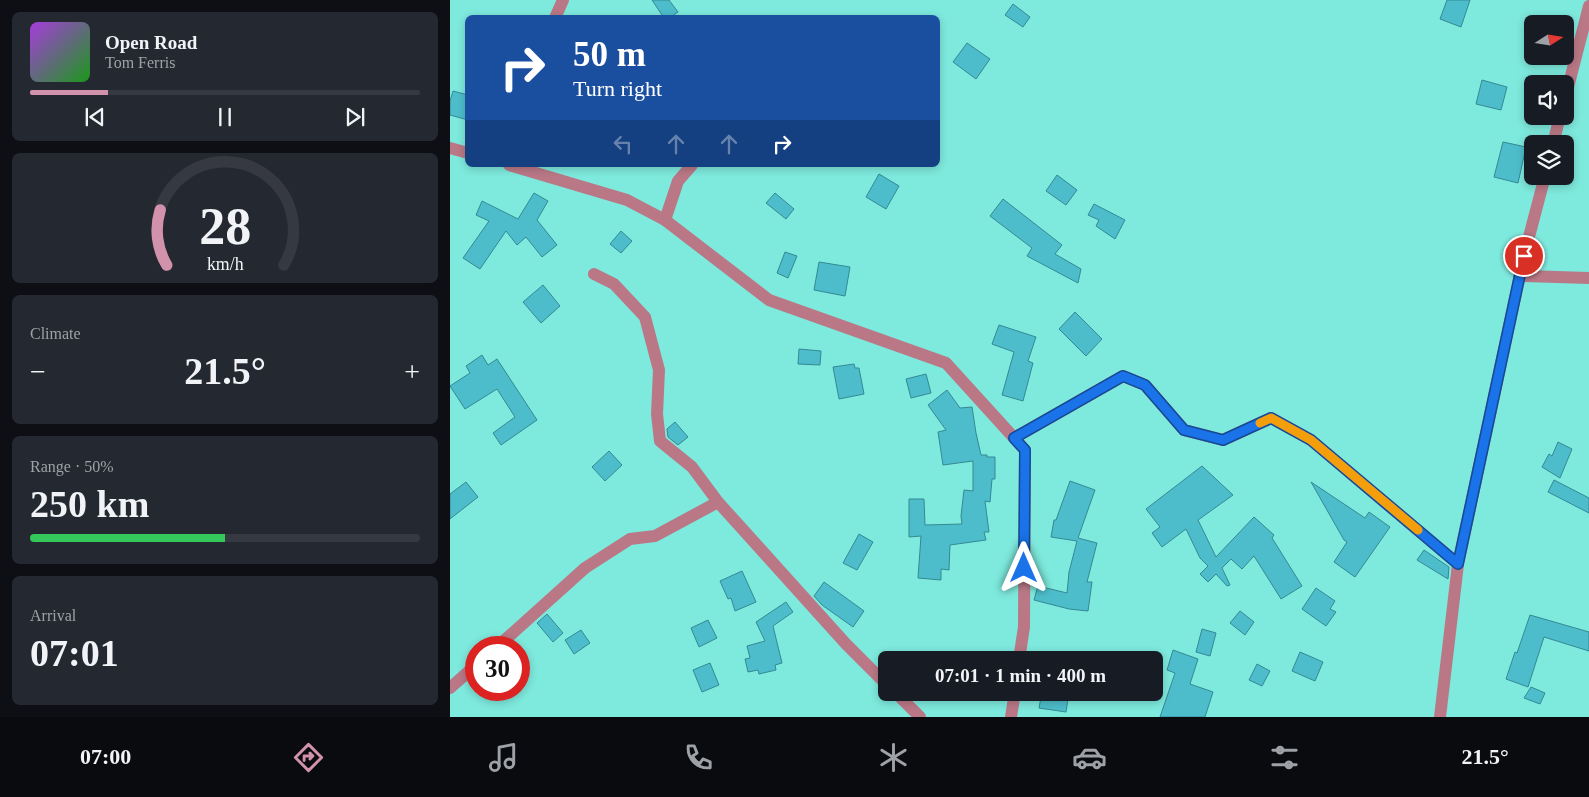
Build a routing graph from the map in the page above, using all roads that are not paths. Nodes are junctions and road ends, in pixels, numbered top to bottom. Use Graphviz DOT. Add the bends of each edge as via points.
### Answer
graph roads {
  1 [pos="563,0"];
  2 [pos="1589,6"];
  3 [pos="556,15"];
  4 [pos="1571,75"];
  5 [pos="450,148"];
  6 [pos="465,152"];
  7 [pos="516,167"];
  8 [pos="690,167"];
  9 [pos="1543,185"];
  10 [pos="665,220"];
  11 [pos="594,274"];
  12 [pos="1520,276"];
  13 [pos="1589,278"];
  14 [pos="1014,438"];
  15 [pos="718,502"];
  16 [pos="1458,564"];
  17 [pos="509,636"];
  18 [pos="1020,651"];
  19 [pos="465,675"];
  20 [pos="878,676"];
  21 [pos="450,688"];
  22 [pos="904,701"];
  23 [pos="1013,701"];
  24 [pos="920,717"];
  25 [pos="1011,717"];
  26 [pos="1440,717"];
  1 -- 3 [label="street"];
  2 -- 4 [label="street"];
  5 -- 6 [label="street"];
  7 -- 10 [label="street" via="626,200"];
  8 -- 10 [label="street" via="678,181"];
  9 -- 12 [label="street"];
  10 -- 14 [label="street" via="769,300 946,363"];
  11 -- 15 [label="street" via="614,284 645,317 660,370 657,414 660,441 692,467"];
  12 -- 13 [label="street"];
  12 -- 16 [label="street"];
  14 -- 16 [label="street" via="1123,376 1145,385 1184,430 1223,440 1271,418 1311,440"];
  14 -- 18 [label="street" via="1025,450 1024,626"];
  15 -- 17 [label="street" via="655,536 630,539 585,568"];
  15 -- 20 [label="street"];
  16 -- 26 [label="street"];
  19 -- 21 [label="street"];
  22 -- 24 [label="street"];
  23 -- 25 [label="street"];
}
